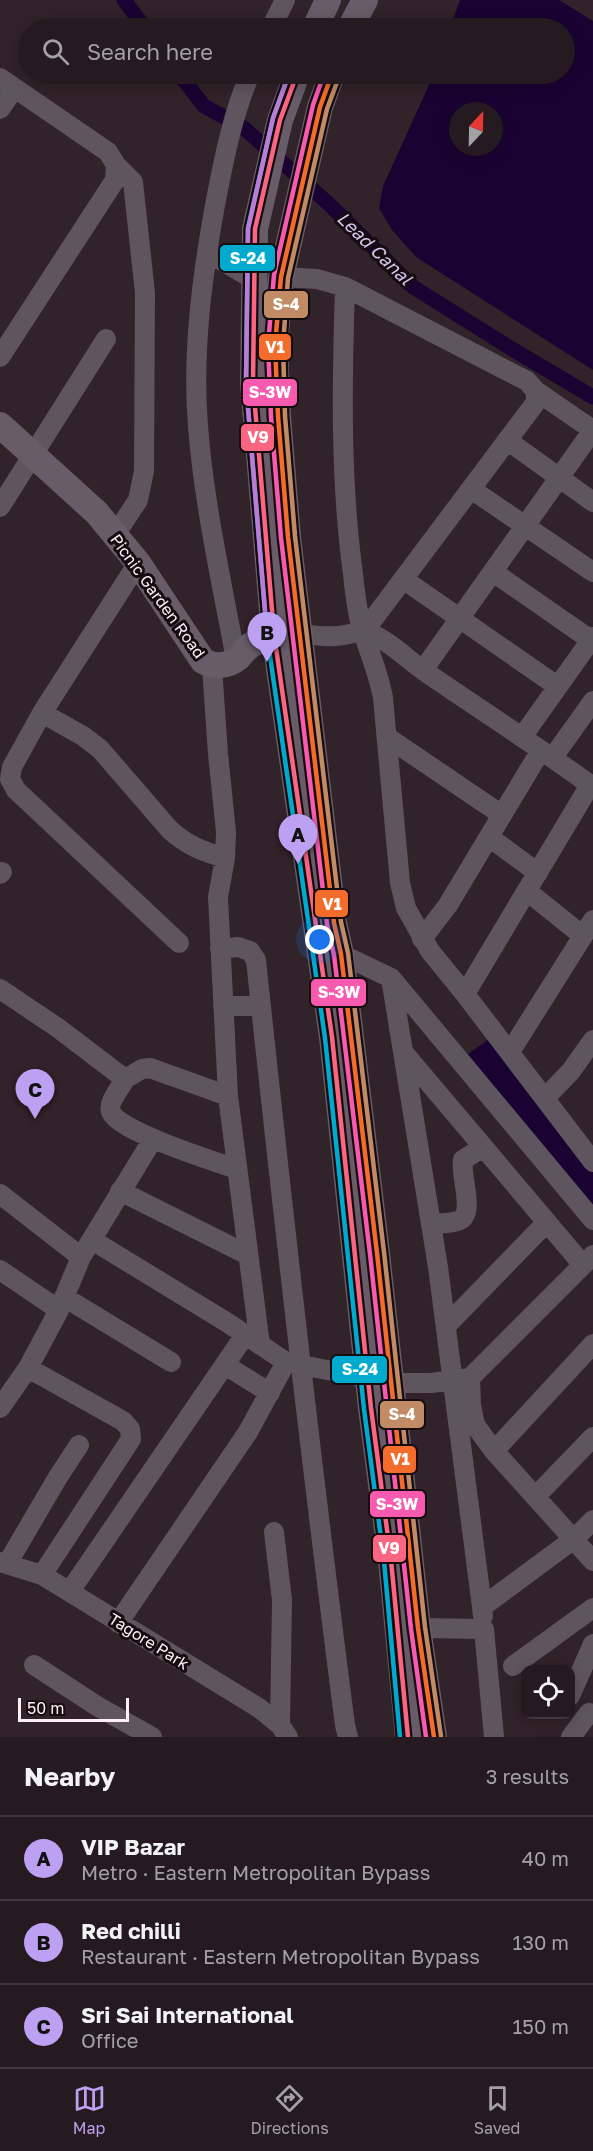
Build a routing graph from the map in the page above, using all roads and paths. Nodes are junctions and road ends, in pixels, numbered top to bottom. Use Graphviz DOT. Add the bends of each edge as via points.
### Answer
graph roads {
  1 [pos="285,0"];
  2 [pos="328,0"];
  3 [pos="365,0"];
  4 [pos="276,18"];
  5 [pos="320,18"];
  6 [pos="355,18"];
  7 [pos="7,84"];
  8 [pos="246,84"];
  9 [pos="293,84"];
  10 [pos="328,84"];
  11 [pos="0,109"];
  12 [pos="116,165"];
  13 [pos="207,252"];
  14 [pos="281,276"];
  15 [pos="255,280"];
  16 [pos="345,287"];
  17 [pos="106,339"];
  18 [pos="264,344"];
  19 [pos="0,357"];
  20 [pos="536,391"];
  21 [pos="0,425"];
  22 [pos="593,430"];
  23 [pos="507,440"];
  24 [pos="33,455"];
  25 [pos="560,478"];
  26 [pos="471,489"];
  27 [pos="593,502"];
  28 [pos="0,507"];
  29 [pos="525,527"];
  30 [pos="115,535"];
  31 [pos="138,563"];
  32 [pos="493,572"];
  33 [pos="593,572"];
  34 [pos="403,579"];
  35 [pos="459,619"];
  36 [pos="362,630"];
  37 [pos="286,633"];
  38 [pos="592,638"];
  39 [pos="224,663"];
  40 [pos="423,670"];
  41 [pos="557,686"];
  42 [pos="593,701"];
  43 [pos="42,713"];
  44 [pos="387,737"];
  45 [pos="522,737"];
  46 [pos="547,753"];
  47 [pos="591,786"];
  48 [pos="502,815"];
  49 [pos="489,837"];
  50 [pos="225,858"];
  51 [pos="538,873"];
  52 [pos="527,891"];
  53 [pos="587,938"];
  54 [pos="422,939"];
  55 [pos="179,943"];
  56 [pos="220,949"];
  57 [pos="341,954"];
  58 [pos="391,978"];
  59 [pos="0,989"];
  60 [pos="465,994"];
  61 [pos="223,1006"];
  62 [pos="261,1006"];
  63 [pos="593,1040"];
  64 [pos="403,1052"];
  65 [pos="510,1052"];
  66 [pos="125,1079"];
  67 [pos="228,1096"];
  68 [pos="545,1098"];
  69 [pos="153,1139"];
  70 [pos="483,1147"];
  71 [pos="591,1155"];
  72 [pos="237,1169"];
  73 [pos="120,1191"];
  74 [pos="0,1194"];
  75 [pos="593,1220"];
  76 [pos="547,1222"];
  77 [pos="431,1224"];
  78 [pos="92,1239"];
  79 [pos="248,1255"];
  80 [pos="81,1257"];
  81 [pos="588,1260"];
  82 [pos="0,1270"];
  83 [pos="62,1303"];
  84 [pos="446,1326"];
  85 [pos="253,1340"];
  86 [pos="593,1344"];
  87 [pos="171,1362"];
  88 [pos="293,1364"];
  89 [pos="225,1365"];
  90 [pos="28,1368"];
  91 [pos="461,1379"];
  92 [pos="380,1380"];
  93 [pos="270,1393"];
  94 [pos="3,1396"];
  95 [pos="593,1437"];
  96 [pos="79,1444"];
  97 [pos="494,1450"];
  98 [pos="536,1496"];
  99 [pos="593,1520"];
  100 [pos="274,1532"];
  101 [pos="574,1539"];
  102 [pos="593,1561"];
  103 [pos="4,1563"];
  104 [pos="42,1575"];
  105 [pos="70,1592"];
  106 [pos="482,1607"];
  107 [pos="593,1608"];
  108 [pos="118,1623"];
  109 [pos="418,1628"];
  110 [pos="484,1629"];
  111 [pos="593,1644"];
  112 [pos="487,1649"];
  113 [pos="34,1665"];
  114 [pos="519,1670"];
  115 [pos="575,1685"];
  116 [pos="575,1705"];
  117 [pos="591,1715"];
  118 [pos="284,1731"];
  119 [pos="152,1737"];
  120 [pos="348,1737"];
  121 [pos="408,1737"];
  122 [pos="434,1737"];
  123 [pos="494,1737"];
  124 [pos="571,1737"];
  1 -- 4 [label="street"];
  2 -- 5 [label="main road"];
  3 -- 6 [label="main road"];
  7 -- 11 [label="street"];
  7 -- 12 [label="street" via="108,152"];
  8 -- 13 [label="street" via="227,141"];
  9 -- 15 [label="main road" via="280,120 255,229"];
  10 -- 14 [label="main road"];
  12 -- 19 [label="street" via="115,180"];
  12 -- 30 [label="street" via="133,182 146,293 142,488 131,514"];
  13 -- 15 [label="street"];
  13 -- 39 [label="street" via="198,347 198,426"];
  14 -- 16 [label="street" via="317,279"];
  14 -- 18 [label="main road"];
  15 -- 18 [label="main road"];
  16 -- 20 [label="street" via="510,372"];
  16 -- 36 [label="street" via="342,393 346,494"];
  17 -- 24 [label="street"];
  18 -- 37 [label="main road" via="253,383 267,416"];
  20 -- 22 [label="street"];
  20 -- 23 [label="street" via="536,402"];
  21 -- 24 [label="main road, Picnic Garden Road"];
  22 -- 25 [label="street"];
  23 -- 25 [label="street"];
  23 -- 26 [label="street"];
  24 -- 28 [label="street"];
  24 -- 30 [label="main road, Picnic Garden Road" via="97,513"];
  25 -- 27 [label="street"];
  25 -- 29 [label="street"];
  26 -- 29 [label="street"];
  26 -- 34 [label="street"];
  29 -- 32 [label="street"];
  29 -- 33 [label="street"];
  30 -- 31 [label="main road, Picnic Garden Road"];
  31 -- 39 [label="main road, Picnic Garden Road" via="202,661"];
  31 -- 43 [label="street"];
  32 -- 35 [label="street"];
  32 -- 38 [label="street"];
  34 -- 35 [label="street"];
  34 -- 36 [label="street"];
  35 -- 40 [label="street"];
  35 -- 41 [label="street"];
  36 -- 37 [label="street" via="333,637"];
  36 -- 40 [label="street" via="384,640"];
  36 -- 44 [label="street" via="380,680"];
  37 -- 39 [label="main road" via="249,645"];
  37 -- 57 [label="main road"];
  37 -- 92 [label="main road" via="332,1037"];
  38 -- 41 [label="street"];
  39 -- 50 [label="street" via="218,754"];
  40 -- 45 [label="street"];
  41 -- 45 [label="street"];
  42 -- 46 [label="street"];
  43 -- 50 [label="street" via="100,749 183,842"];
  43 -- 55 [label="street" via="12,767 10,779 16,790"];
  44 -- 48 [label="street"];
  44 -- 54 [label="street" via="400,883 406,908"];
  45 -- 46 [label="street"];
  46 -- 47 [label="street"];
  46 -- 48 [label="street"];
  47 -- 51 [label="street"];
  48 -- 49 [label="street"];
  49 -- 51 [label="street"];
  49 -- 54 [label="street" via="448,905"];
  50 -- 56 [label="street" via="218,897"];
  51 -- 52 [label="street"];
  52 -- 53 [label="street"];
  52 -- 60 [label="street"];
  53 -- 65 [label="street"];
  54 -- 60 [label="street"];
  56 -- 61 [label="street"];
  56 -- 62 [label="street" via="238,947 250,951 256,960"];
  57 -- 58 [label="street"];
  57 -- 92 [label="main road"];
  58 -- 64 [label="street"];
  58 -- 75 [label="street"];
  59 -- 66 [label="street"];
  60 -- 65 [label="street"];
  61 -- 62 [label="street"];
  61 -- 67 [label="street"];
  62 -- 88 [label="street"];
  63 -- 68 [label="street"];
  64 -- 70 [label="street"];
  64 -- 77 [label="street"];
  65 -- 68 [label="street"];
  66 -- 67 [label="street" via="150,1068"];
  66 -- 69 [label="street" via="110,1112"];
  67 -- 72 [label="street"];
  68 -- 71 [label="street"];
  69 -- 72 [label="street"];
  69 -- 73 [label="street"];
  70 -- 76 [label="street"];
  70 -- 77 [label="street" via="463,1160 468,1209 464,1216 458,1221"];
  72 -- 79 [label="street"];
  73 -- 78 [label="street"];
  73 -- 79 [label="street"];
  74 -- 80 [label="street"];
  76 -- 81 [label="street"];
  76 -- 84 [label="street"];
  77 -- 84 [label="street"];
  78 -- 80 [label="street"];
  78 -- 85 [label="street"];
  79 -- 85 [label="street"];
  80 -- 83 [label="street"];
  81 -- 91 [label="street"];
  82 -- 83 [label="street"];
  83 -- 87 [label="street"];
  83 -- 90 [label="street"];
  84 -- 91 [label="street"];
  85 -- 88 [label="street"];
  85 -- 89 [label="street"];
  86 -- 97 [label="street"];
  88 -- 92 [label="street"];
  88 -- 93 [label="street"];
  88 -- 120 [label="street"];
  89 -- 93 [label="street"];
  89 -- 105 [label="street"];
  90 -- 94 [label="street"];
  90 -- 104 [label="street" via="123,1421 130,1429 130,1439"];
  91 -- 92 [label="street"];
  91 -- 97 [label="street" via="475,1425"];
  91 -- 106 [label="street"];
  92 -- 109 [label="main road"];
  92 -- 121 [label="main road" via="391,1560"];
  93 -- 108 [label="street" via="248,1432"];
  95 -- 98 [label="street"];
  96 -- 103 [label="street"];
  97 -- 98 [label="street"];
  98 -- 101 [label="street"];
  99 -- 101 [label="street"];
  100 -- 118 [label="street" via="282,1600"];
  101 -- 102 [label="street"];
  101 -- 106 [label="street"];
  103 -- 104 [label="street, Tagore Park"];
  104 -- 105 [label="street, Tagore Park"];
  105 -- 108 [label="street, Tagore Park"];
  106 -- 110 [label="street"];
  107 -- 114 [label="street"];
  108 -- 118 [label="street, Tagore Park" via="259,1708"];
  109 -- 110 [label="street"];
  109 -- 122 [label="main road"];
  110 -- 112 [label="street"];
  111 -- 115 [label="street"];
  112 -- 114 [label="street"];
  112 -- 123 [label="street"];
  113 -- 119 [label="street"];
  116 -- 117 [label="street"];
  117 -- 124 [label="street"];
}
